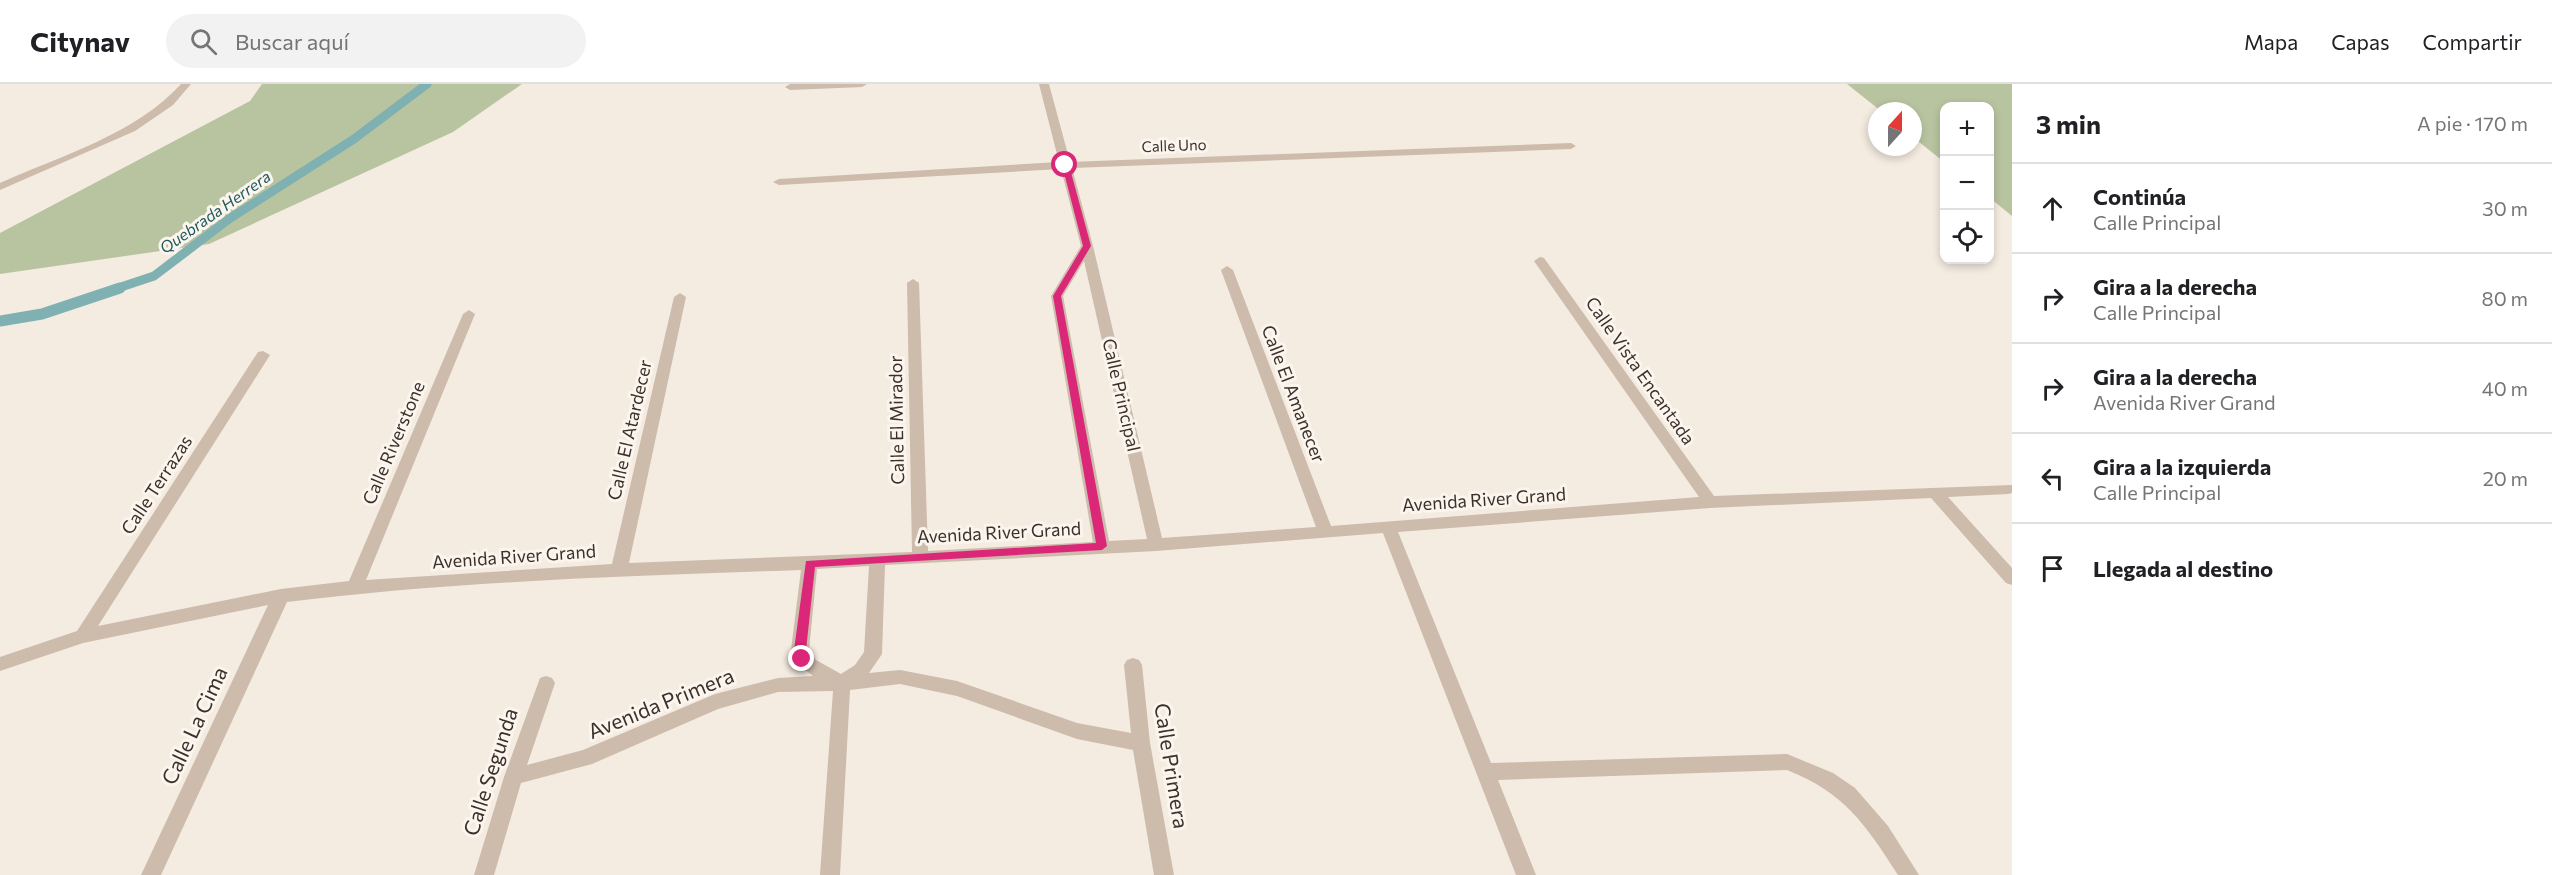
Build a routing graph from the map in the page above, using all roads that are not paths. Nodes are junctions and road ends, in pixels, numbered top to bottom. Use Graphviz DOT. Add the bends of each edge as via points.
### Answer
graph roads {
  1 [pos="186,84"];
  2 [pos="862,84"];
  3 [pos="1044,84"];
  4 [pos="790,87"];
  5 [pos="1571,146"];
  6 [pos="1065,165"];
  7 [pos="779,182"];
  8 [pos="0,187"];
  9 [pos="1087,246"];
  10 [pos="1540,261"];
  11 [pos="1227,270"];
  12 [pos="913,283"];
  13 [pos="680,297"];
  14 [pos="469,314"];
  15 [pos="263,355"];
  16 [pos="2008,489"];
  17 [pos="1935,492"];
  18 [pos="1710,502"];
  19 [pos="1388,527"];
  20 [pos="1325,531"];
  21 [pos="1156,545"];
  22 [pos="1102,546"];
  23 [pos="920,556"];
  24 [pos="877,560"];
  25 [pos="810,564"];
  26 [pos="619,570"];
  27 [pos="2012,579"];
  28 [pos="355,587"];
  29 [pos="280,596"];
  30 [pos="83,636"];
  31 [pos="0,664"];
  32 [pos="1133,665"];
  33 [pos="546,683"];
  34 [pos="842,683"];
  35 [pos="1141,743"];
  36 [pos="1485,772"];
  37 [pos="513,777"];
  38 [pos="151,875"];
  39 [pos="483,875"];
  40 [pos="830,875"];
  41 [pos="1164,875"];
  42 [pos="1526,875"];
  43 [pos="1909,875"];
  1 -- 8 [label="street" via="169,103 131,129"];
  2 -- 4 [label="street"];
  3 -- 6 [label="street, Calle Principal"];
  5 -- 6 [label="street, Calle Uno"];
  6 -- 7 [label="street, Calle Uno"];
  6 -- 9 [label="street, Calle Principal"];
  9 -- 21 [label="street, Calle Principal"];
  9 -- 22 [label="street" via="1057,296"];
  10 -- 18 [label="street, Calle Vista Encantada"];
  11 -- 20 [label="street, Calle El Amanecer"];
  12 -- 23 [label="street, Calle El Mirador"];
  13 -- 26 [label="street, Calle El Atardecer"];
  14 -- 28 [label="street, Calle Riverstone"];
  15 -- 30 [label="street, Calle Terrazas"];
  16 -- 17 [label="street, Avenida River Grand"];
  17 -- 18 [label="street, Avenida River Grand"];
  17 -- 27 [label="street"];
  18 -- 19 [label="street, Avenida River Grand"];
  19 -- 20 [label="street, Avenida River Grand"];
  19 -- 36 [label="street"];
  20 -- 21 [label="street, Avenida River Grand"];
  21 -- 22 [label="street, Avenida River Grand"];
  22 -- 23 [label="street, Avenida River Grand"];
  23 -- 24 [label="street, Avenida River Grand"];
  24 -- 25 [label="street, Avenida River Grand"];
  24 -- 34 [label="street" via="873,654 861,670"];
  25 -- 26 [label="street, Avenida River Grand"];
  25 -- 34 [label="street" via="802,659"];
  26 -- 28 [label="street, Avenida River Grand"];
  28 -- 29 [label="street, Avenida River Grand"];
  29 -- 30 [label="street, Avenida River Grand"];
  29 -- 38 [label="street, Calle La Cima"];
  30 -- 31 [label="street, Avenida River Grand"];
  32 -- 35 [label="street, Calle Primera"];
  33 -- 37 [label="street, Calle Segunda"];
  34 -- 35 [label="street, Avenida Primera" via="900,677 957,689 1077,730"];
  34 -- 37 [label="street, Avenida Primera" via="778,685 726,699 585,758"];
  34 -- 40 [label="street"];
  35 -- 41 [label="street, Calle Primera"];
  36 -- 42 [label="street"];
  36 -- 43 [label="street" via="1787,762 1823,776 1848,793"];
  37 -- 39 [label="street, Calle Segunda"];
}
